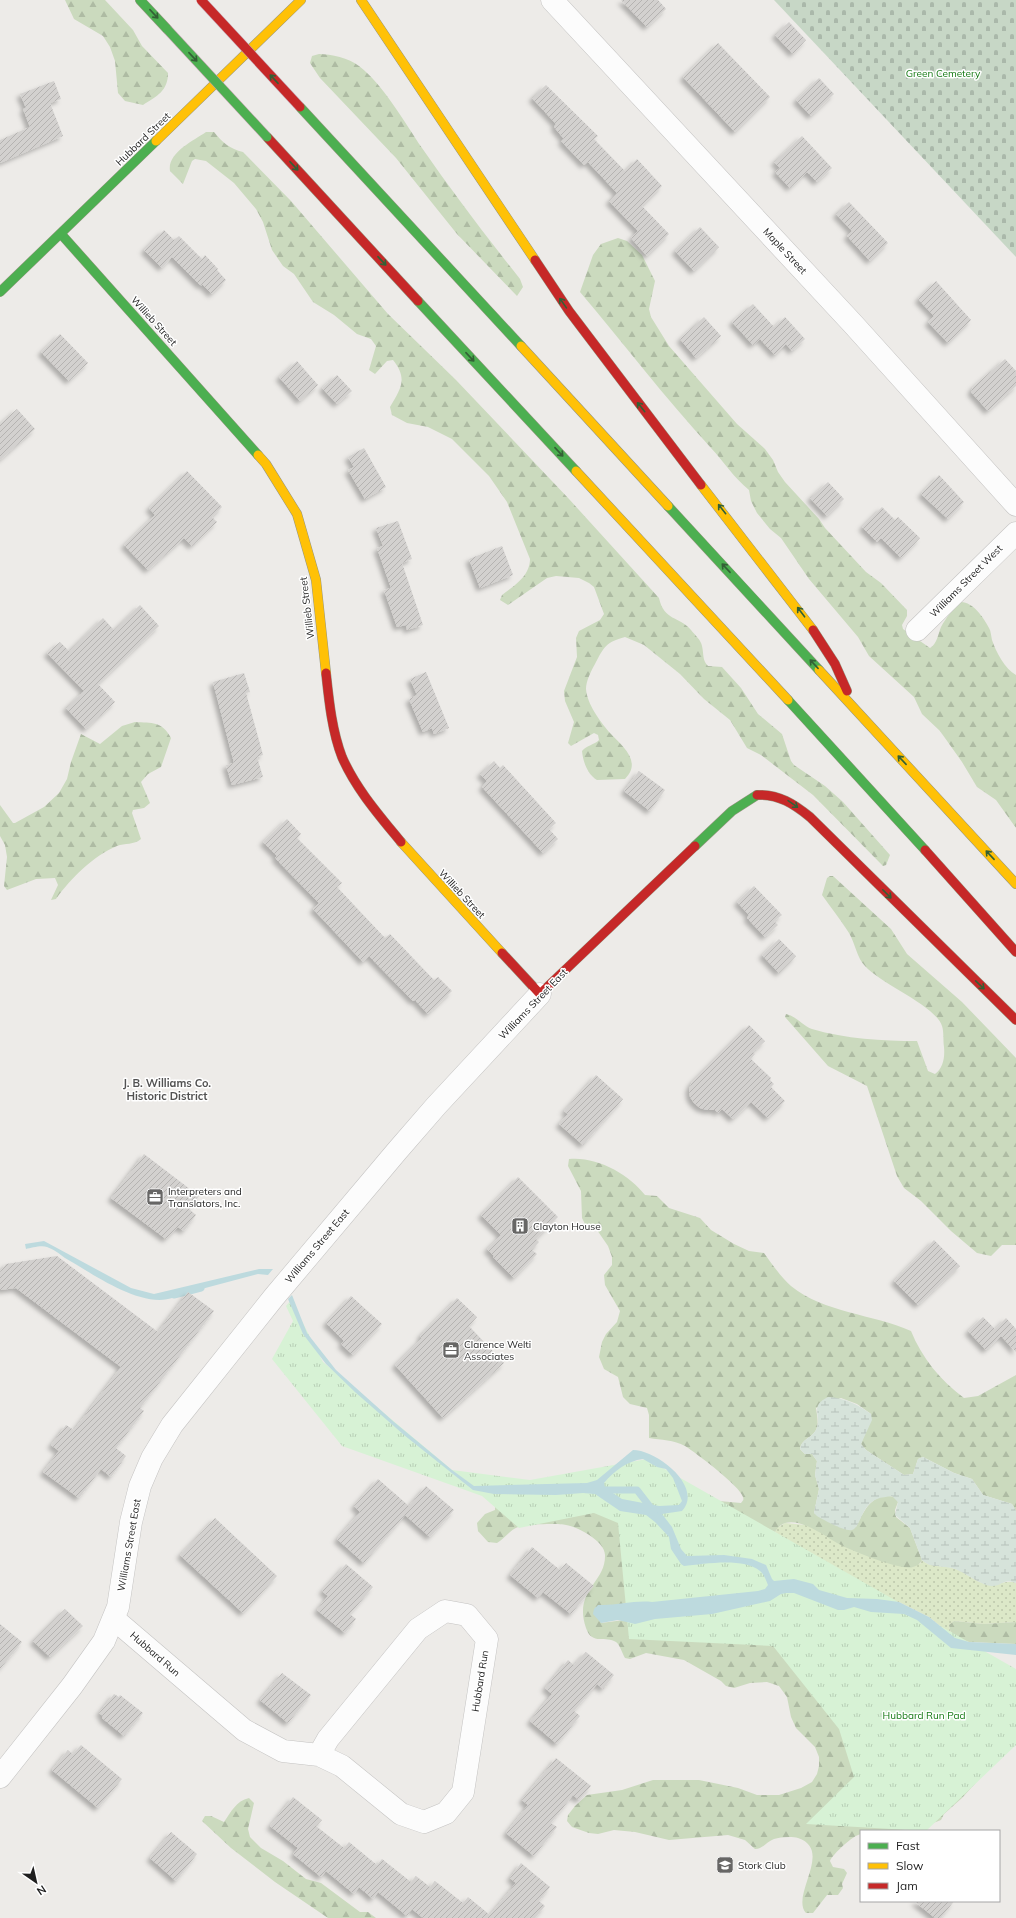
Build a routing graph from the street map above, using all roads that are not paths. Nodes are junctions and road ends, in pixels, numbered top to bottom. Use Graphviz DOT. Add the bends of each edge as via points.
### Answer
graph roads {
  1 [pos="140,0"];
  2 [pos="201,0"];
  3 [pos="301,0"];
  4 [pos="361,0"];
  5 [pos="552,0"];
  6 [pos="61,234"];
  7 [pos="0,292"];
  8 [pos="1016,505"];
  9 [pos="1016,533"];
  10 [pos="917,630"];
  11 [pos="854,707"];
  12 [pos="1016,884"];
  13 [pos="1016,952"];
  14 [pos="540,994"];
  15 [pos="1016,1020"];
  16 [pos="114,1619"];
  17 [pos="319,1755"];
  18 [pos="0,1777"];
  1 -- 13 [label="main road, one-way, bridge" via="918,842"];
  11 -- 2 [label="main road, one-way, bridge"];
  3 -- 6 [label="main road, Hubbard Street"];
  11 -- 4 [label="main road, one-way" via="835,664 811,626 569,311"];
  5 -- 8 [label="street, Maple Street" via="853,324"];
  6 -- 7 [label="main road, Hubbard Street"];
  6 -- 14 [label="main road, Willieb Street" via="266,464 297,514 316,580 330,711 342,756 356,784 417,861"];
  9 -- 10 [label="street, Williams Street West"];
  12 -- 11 [label="main road, one-way"];
  14 -- 15 [label="main road, Williams Street East, one-way" via="732,811 748,799 766,794 782,797 810,817"];
  14 -- 16 [label="street, Williams Street East" via="397,1151 269,1303 172,1425 152,1458 140,1486"];
  16 -- 17 [label="street, Hubbard Run" via="244,1730 282,1751"];
  16 -- 18 [label="street, Williams Street East" via="89,1664"];
  17 -- 17 [label="street, Hubbard Run" via="328,1739 418,1629 445,1611 467,1615 487,1639 463,1792 446,1813 424,1822 401,1814 342,1766"];
}
